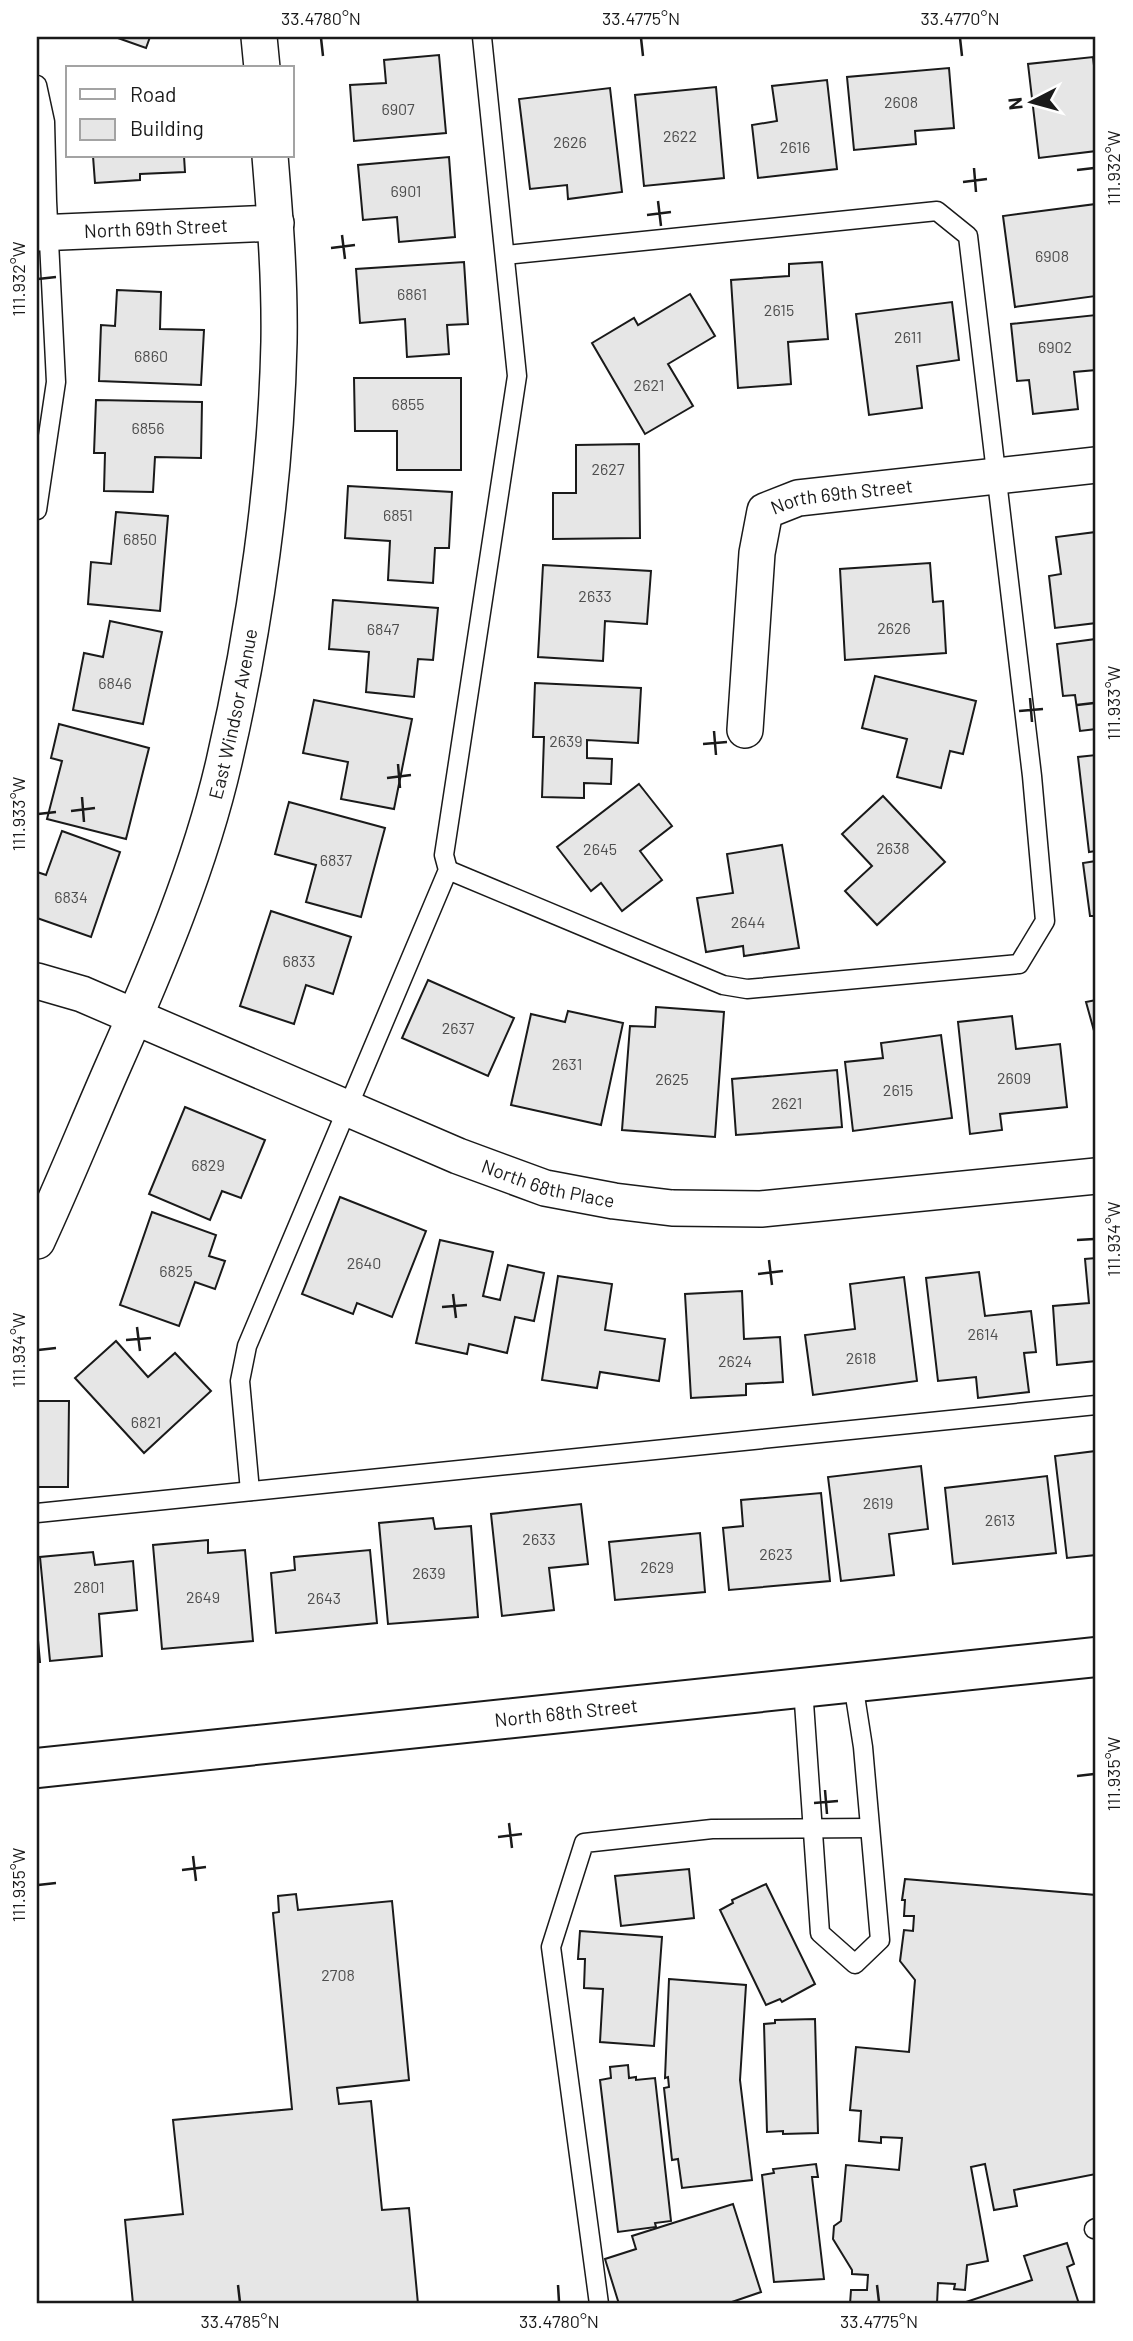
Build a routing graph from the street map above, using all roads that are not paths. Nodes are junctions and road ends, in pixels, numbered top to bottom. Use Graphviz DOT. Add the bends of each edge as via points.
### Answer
graph roads {
  1 [pos="259,37"];
  2 [pos="482,37"];
  3 [pos="262,66"];
  4 [pos="37,85"];
  5 [pos="270,158"];
  6 [pos="276,223"];
  7 [pos="42,233"];
  8 [pos="506,255"];
  9 [pos="1096,465"];
  10 [pos="997,476"];
  11 [pos="37,510"];
  12 [pos="745,730"];
  13 [pos="448,870"];
  14 [pos="37,981"];
  15 [pos="135,1017"];
  16 [pos="348,1108"];
  17 [pos="1096,1176"];
  18 [pos="37,1241"];
  19 [pos="1096,1405"];
  20 [pos="250,1491"];
  21 [pos="37,1513"];
  22 [pos="1096,1657"];
  23 [pos="853,1683"];
  24 [pos="803,1688"];
  25 [pos="37,1768"];
  26 [pos="812,1828"];
  27 [pos="869,1828"];
  28 [pos="598,2304"];
  1 -- 3 [label="street"];
  2 -- 8 [label="lane"];
  4 -- 7 [label="lane" via="45,122"];
  5 -- 6 [label="street, East Windsor Avenue"];
  6 -- 7 [label="street, North 69th Street"];
  6 -- 15 [label="street, East Windsor Avenue" via="279,341 272,459 253,613 224,763 192,869"];
  7 -- 11 [label="lane" via="56,382"];
  8 -- 10 [label="lane" via="937,211 968,236"];
  8 -- 13 [label="lane" via="517,376 444,855"];
  9 -- 10 [label="street, North 69th Street"];
  10 -- 12 [label="street, North 69th Street" via="798,498 765,511 757,553"];
  10 -- 13 [label="lane" via="1045,922 1019,964 747,989 723,985"];
  13 -- 16 [label="lane"];
  14 -- 15 [label="street, North 68th Place"];
  15 -- 16 [label="street, North 68th Place"];
  15 -- 18 [label="street, East Windsor Avenue"];
  16 -- 17 [label="street, North 68th Place" via="545,1188 672,1208 761,1209"];
  16 -- 20 [label="lane" via="247,1346 240,1381"];
  19 -- 20 [label="lane"];
  20 -- 21 [label="lane"];
  22 -- 23 [label="street, North 68th Street"];
  23 -- 24 [label="street, North 68th Street"];
  23 -- 27 [label="lane"];
  24 -- 25 [label="street, North 68th Street"];
  24 -- 26 [label="lane"];
  26 -- 27 [label="lane"];
  26 -- 27 [label="lane" via="820,1933 855,1964 880,1940"];
  26 -- 28 [label="lane" via="712,1829 584,1843 551,1947"];
}
